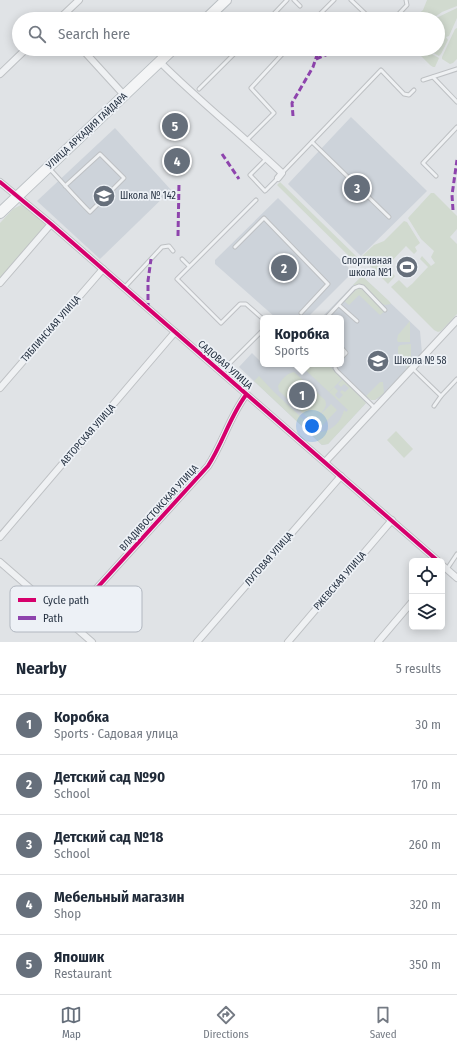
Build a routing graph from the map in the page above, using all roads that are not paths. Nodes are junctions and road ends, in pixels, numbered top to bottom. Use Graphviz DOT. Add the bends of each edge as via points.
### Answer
graph roads {
  1 [pos="79,0"];
  2 [pos="226,0"];
  3 [pos="287,0"];
  4 [pos="294,0"];
  5 [pos="334,0"];
  6 [pos="351,0"];
  7 [pos="406,0"];
  8 [pos="300,6"];
  9 [pos="66,12"];
  10 [pos="213,12"];
  11 [pos="275,12"];
  12 [pos="322,12"];
  13 [pos="364,12"];
  14 [pos="400,12"];
  15 [pos="19,56"];
  16 [pos="88,56"];
  17 [pos="166,56"];
  18 [pos="232,56"];
  19 [pos="280,56"];
  20 [pos="160,62"];
  21 [pos="457,69"];
  22 [pos="0,74"];
  23 [pos="433,77"];
  24 [pos="423,80"];
  25 [pos="199,89"];
  26 [pos="414,90"];
  27 [pos="124,95"];
  28 [pos="457,102"];
  29 [pos="457,127"];
  30 [pos="247,140"];
  31 [pos="312,142"];
  32 [pos="266,158"];
  33 [pos="48,167"];
  34 [pos="282,173"];
  35 [pos="436,176"];
  36 [pos="278,178"];
  37 [pos="0,182"];
  38 [pos="65,186"];
  39 [pos="17,196"];
  40 [pos="256,200"];
  41 [pos="0,213"];
  42 [pos="389,217"];
  43 [pos="51,224"];
  44 [pos="235,247"];
  45 [pos="173,250"];
  46 [pos="182,259"];
  47 [pos="189,266"];
  48 [pos="103,269"];
  49 [pos="0,284"];
  50 [pos="124,288"];
  51 [pos="339,305"];
  52 [pos="385,310"];
  53 [pos="301,313"];
  54 [pos="329,315"];
  55 [pos="260,316"];
  56 [pos="457,320"];
  57 [pos="357,321"];
  58 [pos="175,332"];
  59 [pos="260,333"];
  60 [pos="335,367"];
  61 [pos="412,368"];
  62 [pos="221,372"];
  63 [pos="457,378"];
  64 [pos="0,388"];
  65 [pos="246,395"];
  66 [pos="442,396"];
  67 [pos="434,406"];
  68 [pos="375,408"];
  69 [pos="325,462"];
  70 [pos="341,476"];
  71 [pos="392,520"];
  72 [pos="0,537"];
  73 [pos="457,554"];
  74 [pos="435,558"];
  75 [pos="0,562"];
  76 [pos="445,564"];
  77 [pos="445,568"];
  78 [pos="457,578"];
  79 [pos="27,586"];
  80 [pos="99,586"];
  81 [pos="409,606"];
  82 [pos="80,632"];
  83 [pos="92,642"];
  84 [pos="197,642"];
  85 [pos="288,642"];
  86 [pos="378,642"];
  1 -- 9 [label="street"];
  2 -- 10 [label="main road"];
  3 -- 11 [label="lane"];
  4 -- 8 [label="lane"];
  5 -- 12 [label="lane"];
  6 -- 13 [label="lane"];
  7 -- 14 [label="lane" via="407,4"];
  15 -- 22 [label="street"];
  16 -- 27 [label="street"];
  17 -- 20 [label="main road, УЛИЦА АРКАДИЯ ГАЙДАРА"];
  18 -- 25 [label="lane"];
  19 -- 30 [label="lane" via="250,88 274,113"];
  20 -- 27 [label="main road, УЛИЦА АРКАДИЯ ГАЙДАРА"];
  20 -- 30 [label="street" via="180,83"];
  21 -- 23 [label="lane"];
  23 -- 24 [label="lane"];
  23 -- 28 [label="lane"];
  26 -- 31 [label="lane" via="409,95 404,94 381,70"];
  27 -- 33 [label="main road, УЛИЦА АРКАДИЯ ГАЙДАРА"];
  29 -- 35 [label="lane" via="423,163"];
  30 -- 32 [label="street"];
  31 -- 34 [label="lane"];
  31 -- 42 [label="lane"];
  32 -- 34 [label="street"];
  32 -- 36 [label="lane" via="250,175 266,191"];
  33 -- 38 [label="lane"];
  33 -- 39 [label="main road, УЛИЦА АРКАДИЯ ГАЙДАРА"];
  34 -- 36 [label="street"];
  37 -- 39 [label="street, САДОВАЯ УЛИЦА"];
  38 -- 38 [label="lane" via="90,212 124,178 100,154"];
  39 -- 41 [label="main road, УЛИЦА АРКАДИЯ ГАЙДАРА"];
  39 -- 43 [label="street, САДОВАЯ УЛИЦА"];
  40 -- 47 [label="lane"];
  43 -- 48 [label="street, САДОВАЯ УЛИЦА"];
  43 -- 49 [label="street"];
  44 -- 53 [label="lane" via="264,218 328,284"];
  45 -- 50 [label="lane" via="169,246 162,247"];
  46 -- 47 [label="lane"];
  47 -- 55 [label="lane" via="177,279 221,323 240,304 246,304"];
  48 -- 50 [label="street, САДОВАЯ УЛИЦА"];
  48 -- 64 [label="street, ТЯБЛИНСКАЯ УЛИЦА"];
  50 -- 58 [label="street, САДОВАЯ УЛИЦА"];
  51 -- 52 [label="lane" via="355,287 360,286"];
  51 -- 54 [label="lane"];
  51 -- 57 [label="lane"];
  56 -- 61 [label="street"];
  58 -- 62 [label="street, САДОВАЯ УЛИЦА"];
  58 -- 72 [label="street, АВТОРСКАЯ УЛИЦА"];
  59 -- 62 [label="lane"];
  60 -- 68 [label="lane"];
  61 -- 66 [label="lane"];
  61 -- 68 [label="street"];
  62 -- 65 [label="street, САДОВАЯ УЛИЦА"];
  63 -- 66 [label="lane"];
  65 -- 69 [label="street, САДОВАЯ УЛИЦА"];
  65 -- 80 [label="street, ВЛАДИВОСТОКСКАЯ УЛИЦА" via="208,466"];
  66 -- 67 [label="lane"];
  68 -- 69 [label="street"];
  69 -- 70 [label="street, САДОВАЯ УЛИЦА"];
  70 -- 71 [label="street, САДОВАЯ УЛИЦА"];
  70 -- 84 [label="street, ЛУГОВАЯ УЛИЦА"];
  71 -- 74 [label="street, САДОВАЯ УЛИЦА"];
  71 -- 85 [label="street, РЖЕВСКАЯ УЛИЦА"];
  73 -- 76 [label="lane"];
  75 -- 79 [label="street"];
  77 -- 78 [label="street"];
  81 -- 86 [label="street"];
  82 -- 83 [label="street"];
}
